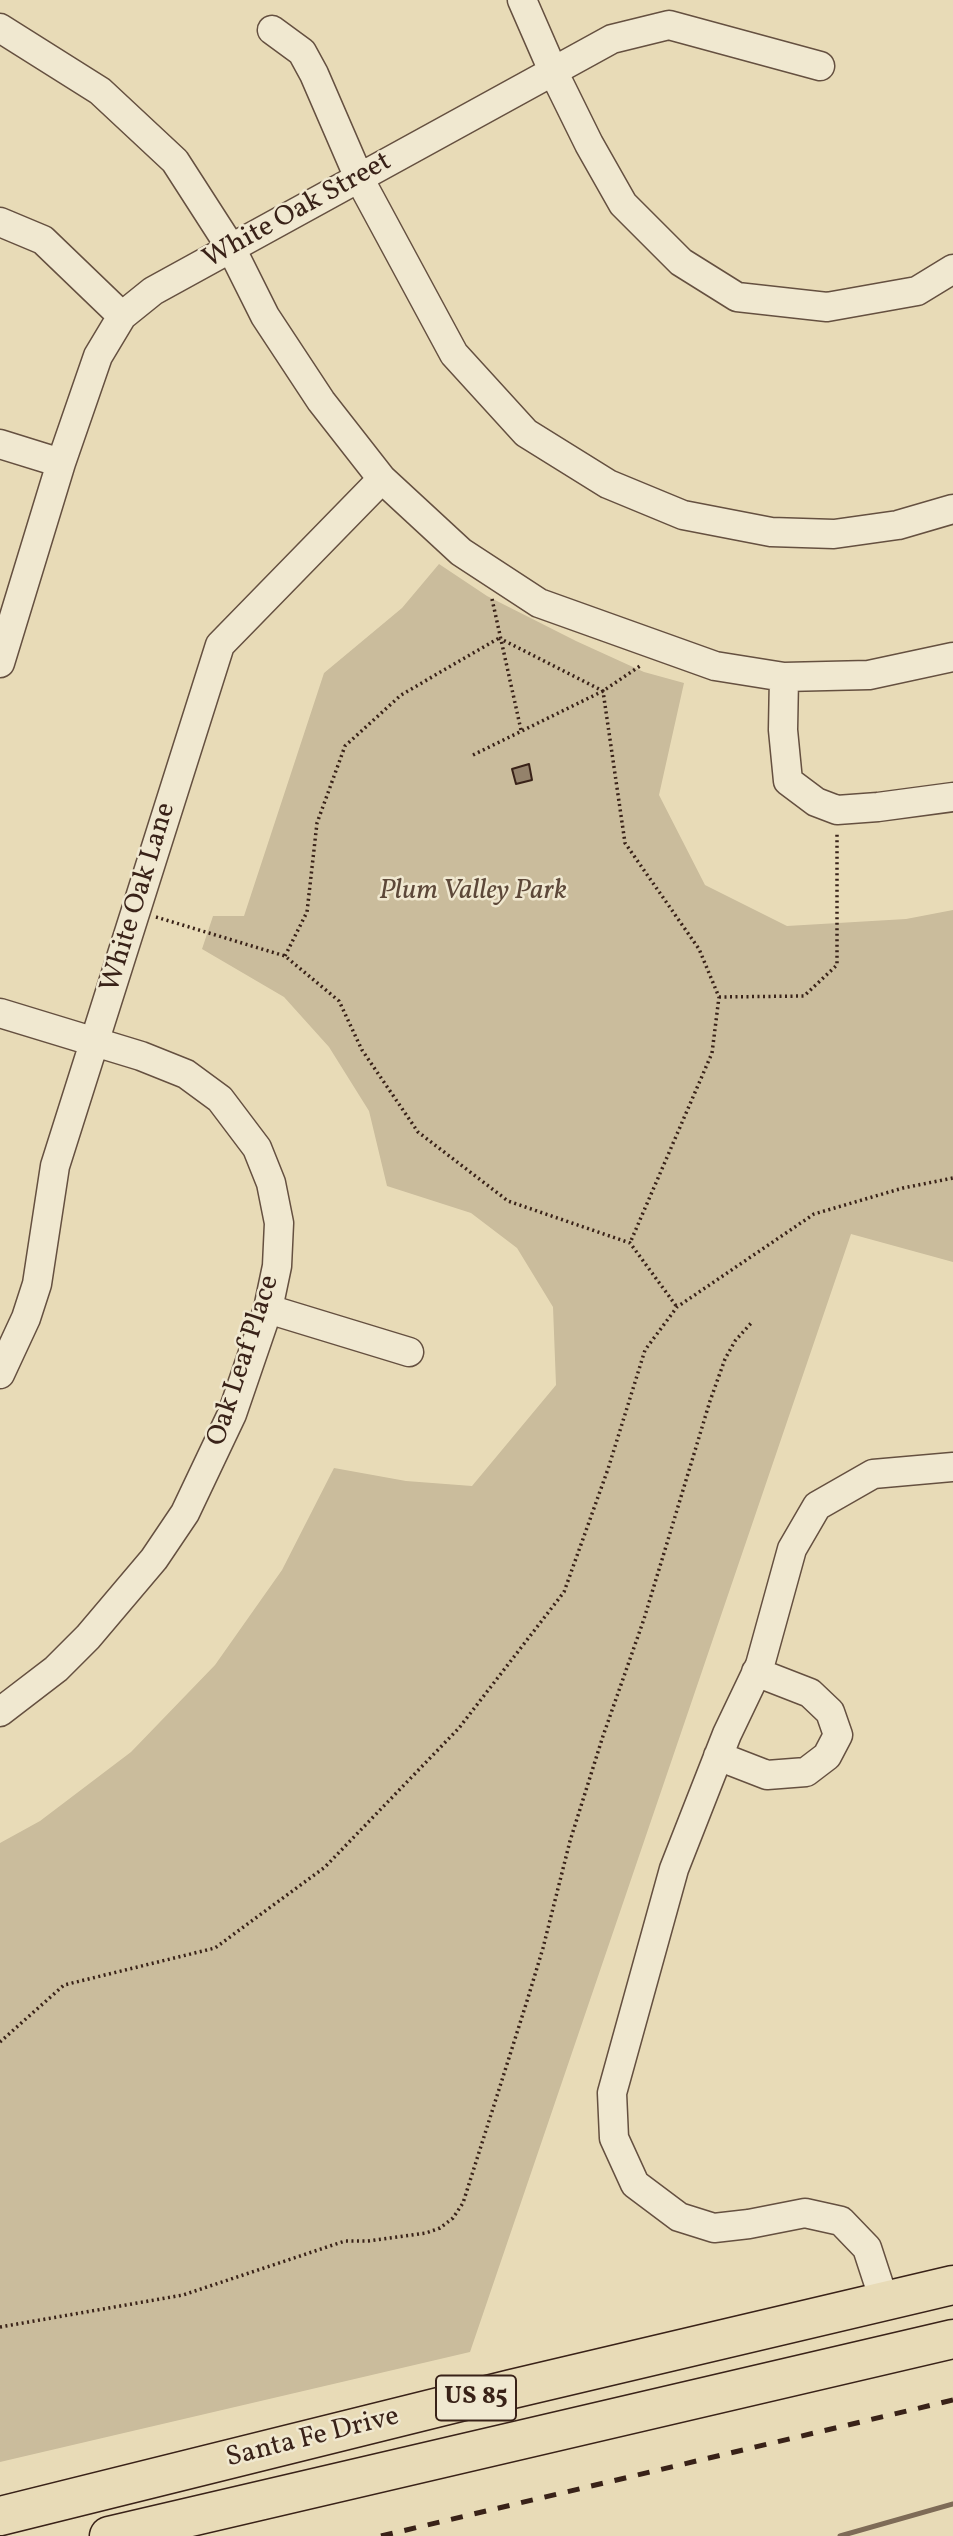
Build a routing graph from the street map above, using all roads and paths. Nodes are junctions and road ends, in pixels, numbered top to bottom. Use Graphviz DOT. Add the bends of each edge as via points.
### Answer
graph roads {
  1 [pos="522,0"];
  2 [pos="0,28"];
  3 [pos="272,30"];
  4 [pos="820,66"];
  5 [pos="553,71"];
  6 [pos="359,178"];
  7 [pos="0,222"];
  8 [pos="232,248"];
  9 [pos="953,269"];
  10 [pos="122,316"];
  11 [pos="0,444"];
  12 [pos="61,463"];
  13 [pos="382,479"];
  14 [pos="953,509"];
  15 [pos="491,594"];
  16 [pos="499,638"];
  17 [pos="953,657"];
  18 [pos="0,663"];
  19 [pos="640,667"];
  20 [pos="784,677"];
  21 [pos="603,691"];
  22 [pos="521,730"];
  23 [pos="473,755"];
  24 [pos="953,797"];
  25 [pos="837,810"];
  26 [pos="135,911"];
  27 [pos="285,956"];
  28 [pos="719,997"];
  29 [pos="0,1013"];
  30 [pos="95,1043"];
  31 [pos="953,1178"];
  32 [pos="631,1243"];
  33 [pos="677,1307"];
  34 [pos="268,1309"];
  35 [pos="753,1321"];
  36 [pos="409,1352"];
  37 [pos="0,1374"];
  38 [pos="953,1467"];
  39 [pos="756,1672"];
  40 [pos="0,1712"];
  41 [pos="718,1756"];
  42 [pos="0,2042"];
  43 [pos="953,2285"];
  44 [pos="884,2300"];
  45 [pos="0,2327"];
  46 [pos="953,2339"];
  47 [pos="0,2516"];
  48 [pos="109,2536"];
  1 -- 5 [label="street"];
  2 -- 8 [label="street" via="100,91 176,161"];
  3 -- 6 [label="street" via="302,52"];
  4 -- 5 [label="street, White Oak Street" via="669,25 612,38"];
  5 -- 6 [label="street, White Oak Street"];
  5 -- 9 [label="street" via="623,204 681,262 737,297 827,307 917,291"];
  6 -- 8 [label="street, White Oak Street"];
  6 -- 14 [label="street" via="454,354 526,433 608,484 684,515 771,532 834,534 898,525"];
  7 -- 10 [label="street" via="43,240"];
  8 -- 10 [label="street, White Oak Street" via="153,291"];
  8 -- 13 [label="street" via="265,316 321,401"];
  10 -- 12 [label="street, White Oak Street" via="98,356"];
  11 -- 12 [label="street"];
  12 -- 18 [label="street, White Oak Street"];
  13 -- 20 [label="street" via="461,552 539,603 715,666"];
  13 -- 26 [label="street, White Oak Lane" via="219,645"];
  15 -- 16 [label="path"];
  16 -- 21 [label="path"];
  16 -- 22 [label="path"];
  16 -- 27 [label="path" via="401,695 345,746 317,823 307,912"];
  17 -- 20 [label="street" via="869,675"];
  19 -- 21 [label="path"];
  20 -- 25 [label="street" via="788,781 816,802"];
  21 -- 22 [label="path"];
  21 -- 28 [label="path" via="625,843 699,949"];
  22 -- 23 [label="path"];
  24 -- 25 [label="street"];
  25 -- 28 [label="path" via="837,965 804,996"];
  26 -- 27 [label="path"];
  26 -- 30 [label="street, White Oak Lane"];
  27 -- 32 [label="path" via="340,1001 362,1051 418,1132 508,1202"];
  28 -- 32 [label="path" via="712,1053"];
  29 -- 30 [label="street, Oak Leaf Place"];
  30 -- 34 [label="street, Oak Leaf Place" via="186,1074 220,1100 257,1148 271,1183 279,1223"];
  30 -- 37 [label="street, White Oak Lane" via="55,1166 37,1284"];
  31 -- 33 [label="path" via="814,1214"];
  32 -- 33 [label="path"];
  33 -- 42 [label="path" via="645,1350 564,1592 459,1728 325,1867 215,1948 64,1985"];
  34 -- 36 [label="street"];
  34 -- 40 [label="street, Oak Leaf Place" via="232,1414 185,1513 154,1559 88,1637 56,1669"];
  35 -- 45 [label="path" via="725,1359 710,1401 570,1841 527,2001 463,2203 453,2218 426,2233 345,2241 183,2295"];
  38 -- 39 [label="street" via="873,1474 817,1506 792,1549"];
  39 -- 41 [label="street"];
  39 -- 41 [label="street" via="810,1693 830,1712 838,1735 827,1756 806,1772 767,1775"];
  41 -- 44 [label="street" via="674,1869 612,2093 614,2138 635,2184 679,2217 714,2228 805,2213 841,2221 867,2248"];
  43 -- 44 [label="highway, Santa Fe Drive / US 85"];
  44 -- 47 [label="highway, Santa Fe Drive / US 85"];
  46 -- 48 [label="highway, Santa Fe Drive / US 85"];
}
